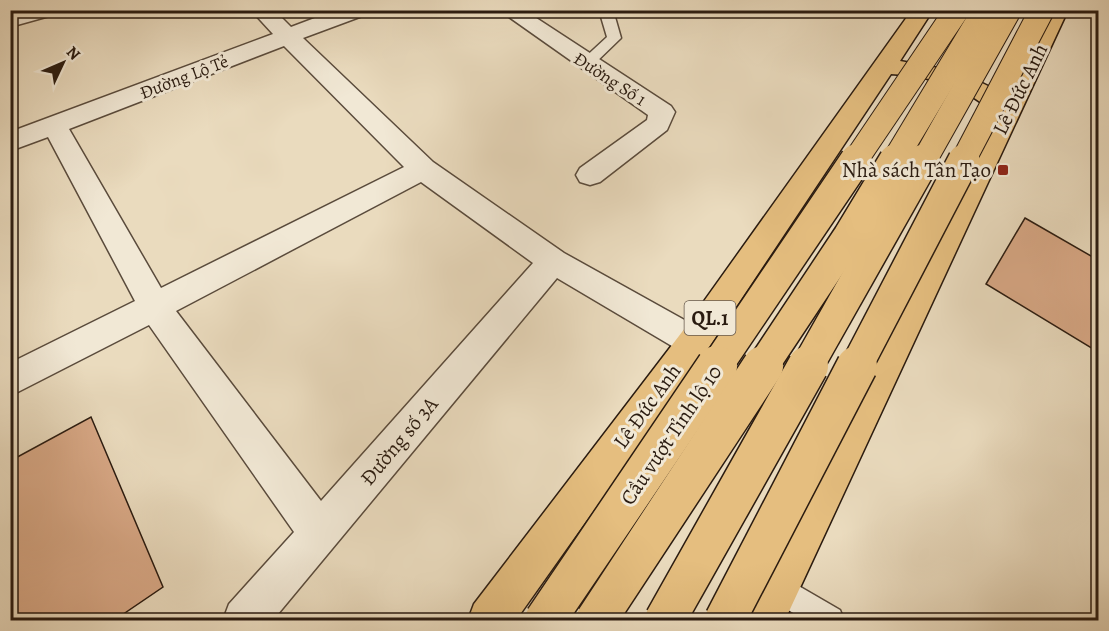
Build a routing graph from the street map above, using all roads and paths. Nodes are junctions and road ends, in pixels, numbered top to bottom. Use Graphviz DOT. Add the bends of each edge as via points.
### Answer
graph roads {
  1 [pos="45,10"];
  2 [pos="261,10"];
  3 [pos="357,10"];
  4 [pos="509,10"];
  5 [pos="606,10"];
  6 [pos="923,10"];
  7 [pos="957,10"];
  8 [pos="985,10"];
  9 [pos="1009,10"];
  10 [pos="1042,10"];
  11 [pos="1057,10"];
  12 [pos="10,21"];
  13 [pos="287,37"];
  14 [pos="586,64"];
  15 [pos="884,67"];
  16 [pos="1010,112"];
  17 [pos="55,127"];
  18 [pos="10,142"];
  19 [pos="423,169"];
  20 [pos="590,175"];
  21 [pos="553,261"];
  22 [pos="156,309"];
  23 [pos="694,342"];
  24 [pos="10,381"];
  25 [pos="320,534"];
  26 [pos="778,588"];
  27 [pos="245,621"];
  28 [pos="490,621"];
  29 [pos="545,621"];
  30 [pos="596,621"];
  31 [pos="665,621"];
  32 [pos="725,621"];
  33 [pos="762,621"];
  34 [pos="830,621"];
  1 -- 12 [label="street"];
  2 -- 13 [label="street"];
  3 -- 13 [label="street, Đường Lộ Tẻ"];
  4 -- 14 [label="street, Đường Số 1"];
  5 -- 14 [label="lane" via="614,38"];
  6 -- 15 [label="highway, Lê Đức Anh / QL.1"];
  7 -- 29 [label="highway, Cầu vượt Tỉnh lộ 10 / QL.1, bridge"];
  8 -- 30 [label="highway, Cầu vượt Tỉnh lộ 10, bridge" via="849,236"];
  9 -- 31 [label="highway, bridge"];
  10 -- 32 [label="highway, bridge"];
  11 -- 16 [label="highway, Lê Đức Anh"];
  13 -- 17 [label="street, Đường Lộ Tẻ"];
  13 -- 19 [label="street"];
  14 -- 20 [label="street, Đường Số 1" via="662,112 658,124"];
  15 -- 16 [label="highway" via="925,69 961,79 993,96"];
  15 -- 23 [label="highway, Lê Đức Anh / QL.1"];
  16 -- 26 [label="highway, Lê Đức Anh"];
  17 -- 18 [label="street, Đường Lộ Tẻ"];
  17 -- 22 [label="street"];
  19 -- 21 [label="street"];
  19 -- 22 [label="street"];
  21 -- 23 [label="street"];
  21 -- 25 [label="street, Đường số 3A"];
  22 -- 24 [label="street"];
  22 -- 25 [label="street"];
  23 -- 28 [label="highway, Lê Đức Anh / QL.1"];
  25 -- 27 [label="street, Đường số 3A"];
  26 -- 33 [label="highway, Lê Đức Anh"];
  26 -- 34 [label="lane"];
}
